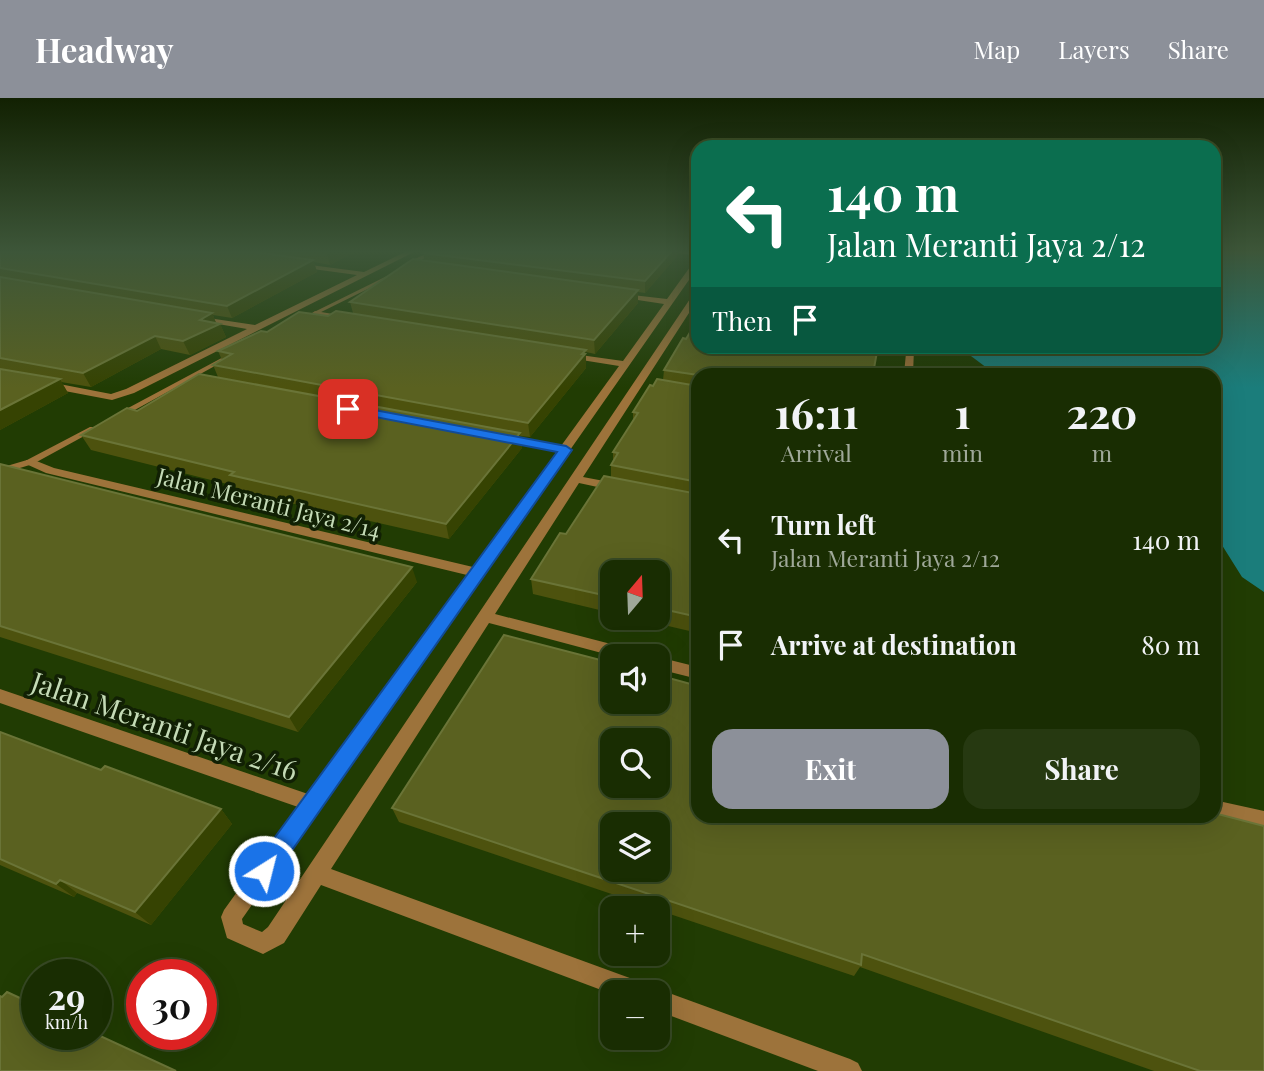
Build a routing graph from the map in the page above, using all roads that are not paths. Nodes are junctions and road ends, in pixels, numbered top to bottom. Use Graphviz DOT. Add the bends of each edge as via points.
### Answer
graph roads {
  1 [pos="317,297"];
  2 [pos="348,297"];
  3 [pos="635,297"];
  4 [pos="675,297"];
  5 [pos="670,302"];
  6 [pos="691,307"];
  7 [pos="315,314"];
  8 [pos="188,316"];
  9 [pos="300,320"];
  10 [pos="356,320"];
  11 [pos="255,328"];
  12 [pos="243,349"];
  13 [pos="559,353"];
  14 [pos="626,364"];
  15 [pos="186,378"];
  16 [pos="37,383"];
  17 [pos="213,383"];
  18 [pos="599,403"];
  19 [pos="623,407"];
  20 [pos="484,435"];
  21 [pos="566,450"];
  22 [pos="30,462"];
  23 [pos="0,471"];
  24 [pos="576,479"];
  25 [pos="630,490"];
  26 [pos="478,573"];
  27 [pos="485,617"];
  28 [pos="600,647"];
  29 [pos="670,666"];
  30 [pos="691,671"];
  31 [pos="0,696"];
  32 [pos="313,804"];
  33 [pos="1221,810"];
  34 [pos="1264,820"];
  35 [pos="316,873"];
  36 [pos="606,980"];
  37 [pos="670,1004"];
  38 [pos="850,1071"];
  1 -- 11 [label="street"];
  2 -- 7 [label="lane"];
  3 -- 5 [label="street"];
  4 -- 5 [label="street"];
  5 -- 14 [label="street"];
  6 -- 19 [label="street" via="644,386"];
  7 -- 9 [label="lane"];
  7 -- 10 [label="street"];
  8 -- 11 [label="street"];
  11 -- 16 [label="street" via="112,397"];
  12 -- 15 [label="lane"];
  13 -- 14 [label="street"];
  14 -- 18 [label="street"];
  15 -- 17 [label="street"];
  15 -- 22 [label="lane"];
  18 -- 19 [label="street"];
  18 -- 21 [label="street"];
  19 -- 24 [label="street"];
  20 -- 21 [label="street"];
  21 -- 26 [label="street"];
  22 -- 23 [label="lane"];
  22 -- 26 [label="street, Jalan Meranti Jaya 2/14" via="50,471"];
  24 -- 25 [label="street"];
  24 -- 27 [label="street"];
  26 -- 32 [label="street"];
  27 -- 28 [label="street"];
  27 -- 35 [label="street"];
  29 -- 30 [label="street"];
  31 -- 32 [label="street, Jalan Meranti Jaya 2/16"];
  32 -- 35 [label="street" via="231,916 234,931 263,943 276,935"];
  33 -- 34 [label="street"];
  35 -- 36 [label="street"];
  37 -- 38 [label="street"];
}
